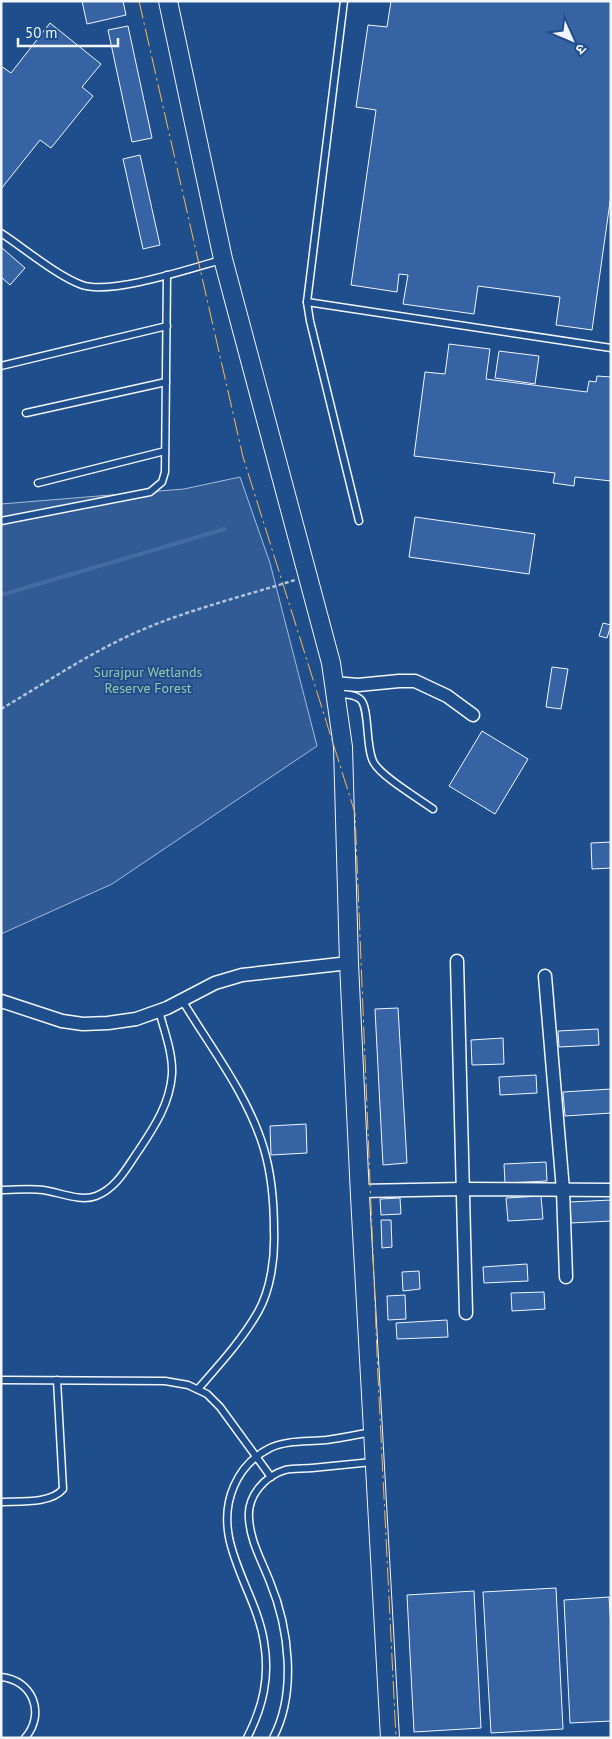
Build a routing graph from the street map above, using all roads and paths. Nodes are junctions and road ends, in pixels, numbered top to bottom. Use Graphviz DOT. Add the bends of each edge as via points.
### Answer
graph roads {
  1 [pos="168,1"];
  2 [pos="344,1"];
  3 [pos="1,233"];
  4 [pos="223,259"];
  5 [pos="167,275"];
  6 [pos="307,302"];
  7 [pos="167,326"];
  8 [pos="611,348"];
  9 [pos="1,366"];
  10 [pos="166,382"];
  11 [pos="26,413"];
  12 [pos="165,452"];
  13 [pos="38,483"];
  14 [pos="1,521"];
  15 [pos="359,521"];
  16 [pos="308,576"];
  17 [pos="335,688"];
  18 [pos="1,709"];
  19 [pos="474,715"];
  20 [pos="432,809"];
  21 [pos="457,961"];
  22 [pos="349,963"];
  23 [pos="545,976"];
  24 [pos="182,1000"];
  25 [pos="1,1001"];
  26 [pos="159,1011"];
  27 [pos="463,1189"];
  28 [pos="1,1190"];
  29 [pos="562,1190"];
  30 [pos="611,1190"];
  31 [pos="361,1191"];
  32 [pos="566,1276"];
  33 [pos="466,1313"];
  34 [pos="1,1380"];
  35 [pos="57,1380"];
  36 [pos="198,1390"];
  37 [pos="372,1432"];
  38 [pos="257,1456"];
  39 [pos="376,1462"];
  40 [pos="271,1477"];
  41 [pos="1,1502"];
  42 [pos="1,1677"];
  43 [pos="26,1738"];
  44 [pos="248,1738"];
  45 [pos="273,1738"];
  46 [pos="390,1738"];
  1 -- 4 [label="main road"];
  2 -- 6 [label="lane"];
  3 -- 5 [label="lane" via="66,278 84,286 109,287"];
  4 -- 5 [label="lane"];
  4 -- 16 [label="main road"];
  5 -- 7 [label="lane"];
  6 -- 8 [label="lane"];
  6 -- 15 [label="lane"];
  7 -- 9 [label="lane"];
  7 -- 10 [label="lane"];
  10 -- 11 [label="lane"];
  10 -- 12 [label="lane"];
  12 -- 13 [label="lane"];
  12 -- 14 [label="lane" via="162,482 150,492"];
  16 -- 17 [label="main road"];
  16 -- 18 [label="path" via="158,623 96,652"];
  17 -- 19 [label="street" via="415,681 447,696"];
  17 -- 20 [label="lane" via="359,698 364,706 369,752 375,764"];
  17 -- 22 [label="main road" via="343,747"];
  21 -- 27 [label="street"];
  22 -- 24 [label="street" via="242,975 215,983"];
  22 -- 31 [label="main road"];
  23 -- 29 [label="street"];
  24 -- 26 [label="street"];
  24 -- 36 [label="lane" via="252,1117 272,1183 274,1216 275,1250 259,1311"];
  25 -- 26 [label="street" via="62,1021 84,1024 108,1024"];
  26 -- 28 [label="lane" via="172,1062 170,1086 155,1126 120,1179 95,1196 84,1198 32,1188"];
  27 -- 29 [label="street"];
  27 -- 31 [label="street"];
  27 -- 33 [label="street"];
  29 -- 30 [label="street"];
  29 -- 32 [label="street"];
  31 -- 37 [label="main road"];
  34 -- 35 [label="lane"];
  35 -- 36 [label="lane" via="165,1381"];
  35 -- 41 [label="lane" via="63,1489 47,1499"];
  36 -- 38 [label="lane" via="220,1407"];
  37 -- 38 [label="lane" via="286,1443"];
  37 -- 39 [label="main road"];
  38 -- 40 [label="lane"];
  38 -- 44 [label="lane" via="239,1475 230,1494 226,1516 231,1548 260,1624 266,1654 262,1703"];
  39 -- 40 [label="lane" via="286,1470"];
  39 -- 46 [label="main road"];
  40 -- 45 [label="lane" via="254,1493 248,1517 253,1540 273,1590 287,1662 284,1713"];
  42 -- 43 [label="lane" via="17,1681 28,1690 34,1703 36,1717"];
}
